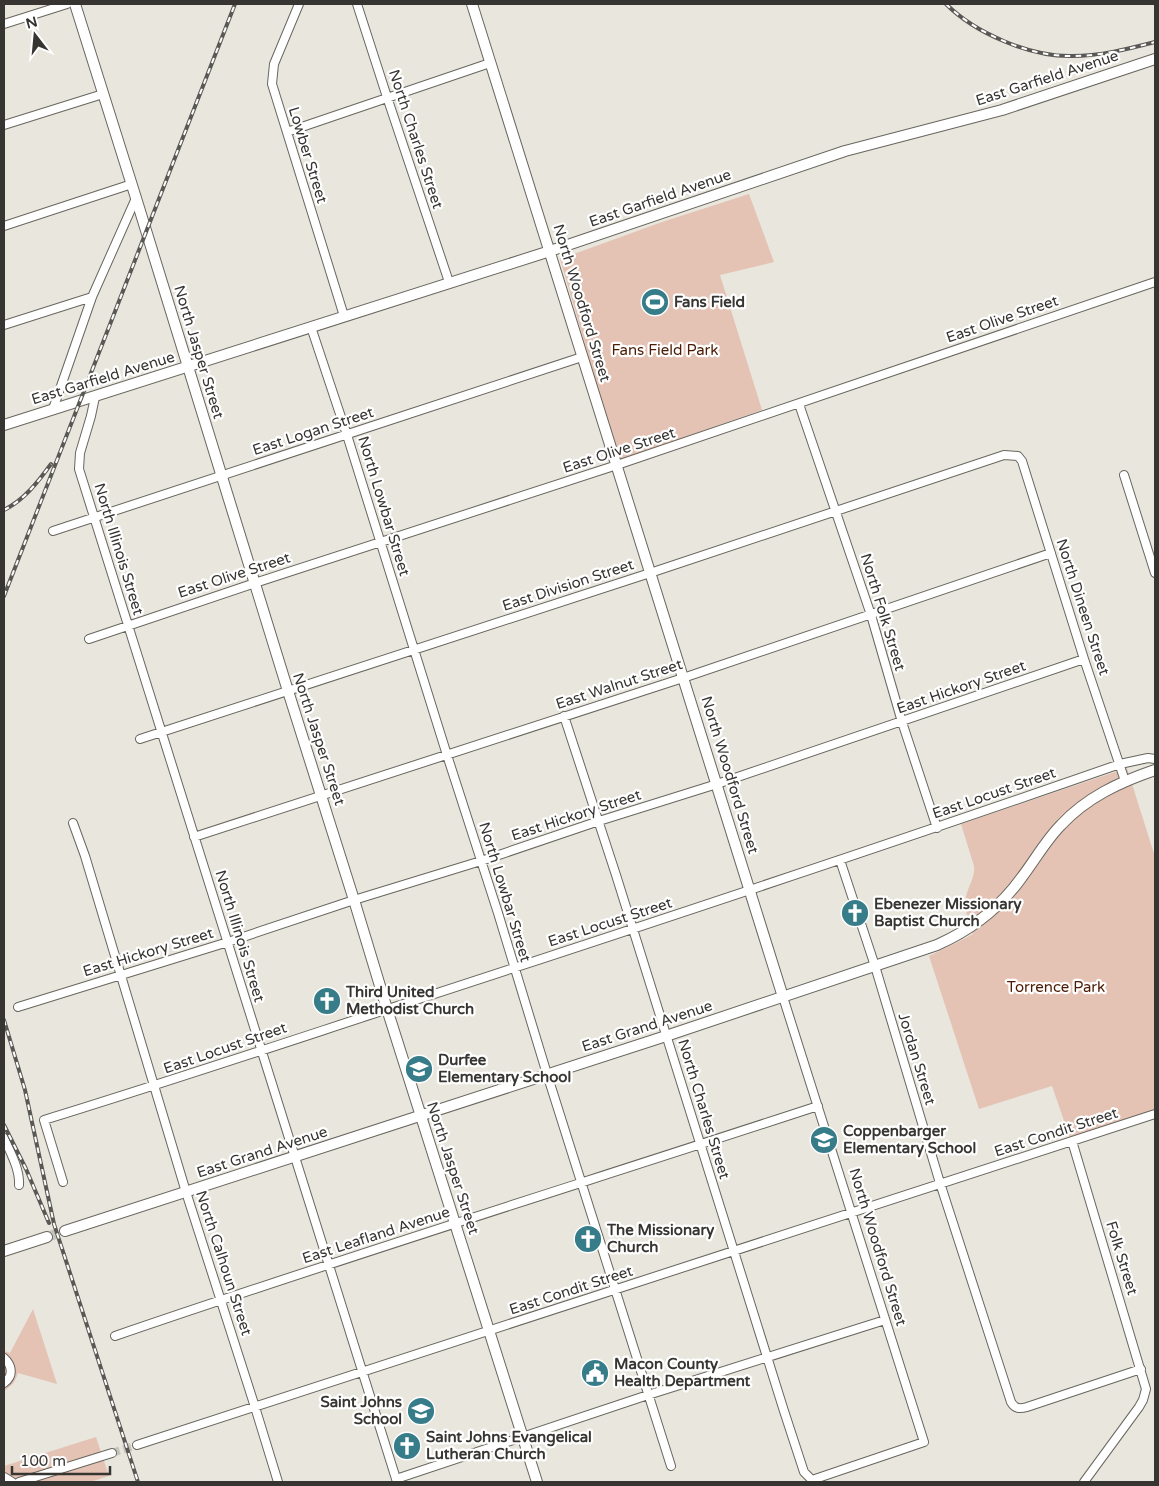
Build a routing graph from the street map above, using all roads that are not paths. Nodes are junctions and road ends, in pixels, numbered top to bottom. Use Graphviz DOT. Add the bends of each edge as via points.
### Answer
graph roads {
  1 [pos="67,4"];
  2 [pos="74,4"];
  3 [pos="299,4"];
  4 [pos="357,4"];
  5 [pos="472,4"];
  6 [pos="4,24"];
  7 [pos="1155,59"];
  8 [pos="490,63"];
  9 [pos="102,94"];
  10 [pos="387,97"];
  11 [pos="4,125"];
  12 [pos="287,132"];
  13 [pos="132,184"];
  14 [pos="136,198"];
  15 [pos="4,226"];
  16 [pos="550,251"];
  17 [pos="449,282"];
  18 [pos="1155,282"];
  19 [pos="92,297"];
  20 [pos="344,316"];
  21 [pos="4,325"];
  22 [pos="312,327"];
  23 [pos="582,357"];
  24 [pos="188,367"];
  25 [pos="95,396"];
  26 [pos="799,404"];
  27 [pos="53,410"];
  28 [pos="4,422"];
  29 [pos="347,435"];
  30 [pos="1004,454"];
  31 [pos="617,465"];
  32 [pos="1124,475"];
  33 [pos="221,476"];
  34 [pos="836,511"];
  35 [pos="94,518"];
  36 [pos="52,531"];
  37 [pos="381,542"];
  38 [pos="1051,553"];
  39 [pos="650,572"];
  40 [pos="1155,573"];
  41 [pos="254,582"];
  42 [pos="871,616"];
  43 [pos="128,625"];
  44 [pos="89,638"];
  45 [pos="414,649"];
  46 [pos="1084,659"];
  47 [pos="684,678"];
  48 [pos="288,691"];
  49 [pos="564,716"];
  50 [pos="902,722"];
  51 [pos="162,732"];
  52 [pos="140,739"];
  53 [pos="447,755"];
  54 [pos="1155,759"];
  55 [pos="1120,764"];
  56 [pos="1155,770"];
  57 [pos="1125,781"];
  58 [pos="717,784"];
  59 [pos="321,796"];
  60 [pos="598,821"];
  61 [pos="73,824"];
  62 [pos="937,828"];
  63 [pos="194,837"];
  64 [pos="840,860"];
  65 [pos="481,861"];
  66 [pos="750,889"];
  67 [pos="354,900"];
  68 [pos="632,929"];
  69 [pos="228,942"];
  70 [pos="875,966"];
  71 [pos="515,968"];
  72 [pos="120,976"];
  73 [pos="783,997"];
  74 [pos="18,1007"];
  75 [pos="387,1009"];
  76 [pos="666,1036"];
  77 [pos="261,1050"];
  78 [pos="547,1074"];
  79 [pos="155,1086"];
  80 [pos="818,1106"];
  81 [pos="1155,1114"];
  82 [pos="421,1115"];
  83 [pos="4,1138"];
  84 [pos="1072,1141"];
  85 [pos="700,1145"];
  86 [pos="294,1157"];
  87 [pos="63,1182"];
  88 [pos="581,1182"];
  89 [pos="940,1183"];
  90 [pos="19,1185"];
  91 [pos="186,1192"];
  92 [pos="852,1212"];
  93 [pos="456,1223"];
  94 [pos="65,1231"];
  95 [pos="47,1237"];
  96 [pos="4,1251"];
  97 [pos="733,1251"];
  98 [pos="329,1265"];
  99 [pos="615,1290"];
  100 [pos="220,1300"];
  101 [pos="885,1320"];
  102 [pos="489,1332"];
  103 [pos="114,1336"];
  104 [pos="4,1358"];
  105 [pos="767,1358"];
  106 [pos="1141,1369"];
  107 [pos="362,1373"];
  108 [pos="4,1383"];
  109 [pos="648,1395"];
  110 [pos="255,1407"];
  111 [pos="522,1438"];
  112 [pos="137,1445"];
  113 [pos="112,1453"];
  114 [pos="671,1466"];
  115 [pos="4,1477"];
  116 [pos="812,1480"];
  117 [pos="396,1481"];
  118 [pos="12,1482"];
  119 [pos="19,1482"];
  120 [pos="278,1482"];
  121 [pos="536,1482"];
  122 [pos="1084,1482"];
  1 -- 6 [label="street"];
  2 -- 9 [label="street, North Jasper Street"];
  3 -- 12 [label="street, Lowber Street" via="274,64 272,84"];
  4 -- 10 [label="street, North Charles Street"];
  5 -- 8 [label="street, North Woodford Street"];
  7 -- 16 [label="street, East Garfield Avenue" via="1002,110 845,151"];
  8 -- 10 [label="street"];
  8 -- 16 [label="street, North Woodford Street"];
  9 -- 11 [label="street"];
  9 -- 13 [label="street, North Jasper Street"];
  10 -- 12 [label="street"];
  10 -- 17 [label="street, North Charles Street"];
  12 -- 20 [label="street, Lowber Street"];
  13 -- 14 [label="street, North Jasper Street"];
  13 -- 15 [label="street"];
  14 -- 19 [label="street"];
  14 -- 24 [label="street, North Jasper Street"];
  16 -- 17 [label="street, East Garfield Avenue"];
  16 -- 23 [label="street, North Woodford Street"];
  17 -- 20 [label="street, East Garfield Avenue"];
  18 -- 26 [label="street, East Olive Street"];
  19 -- 21 [label="street"];
  19 -- 27 [label="street"];
  20 -- 22 [label="street, East Garfield Avenue"];
  22 -- 24 [label="street, East Garfield Avenue"];
  22 -- 29 [label="street, North Lowbar Street"];
  23 -- 29 [label="street, East Logan Street"];
  23 -- 31 [label="street, North Woodford Street"];
  24 -- 25 [label="street, East Garfield Avenue"];
  24 -- 33 [label="street, North Jasper Street"];
  25 -- 27 [label="street, East Garfield Avenue"];
  25 -- 35 [label="street, North Illinois Street" via="80,453 80,469"];
  26 -- 31 [label="street, East Olive Street"];
  26 -- 34 [label="street, North Folk Street"];
  27 -- 28 [label="street, East Garfield Avenue"];
  29 -- 33 [label="street, East Logan Street"];
  29 -- 37 [label="street, North Lowbar Street"];
  30 -- 34 [label="street, East Division Street"];
  30 -- 38 [label="street, North Dineen Street" via="1018,456 1022,461"];
  31 -- 37 [label="street, East Olive Street"];
  31 -- 39 [label="street, North Woodford Street"];
  32 -- 40 [label="street"];
  33 -- 35 [label="street, East Logan Street"];
  33 -- 41 [label="street, North Jasper Street"];
  34 -- 39 [label="street, East Division Street"];
  34 -- 42 [label="street, North Folk Street"];
  35 -- 36 [label="street, East Logan Street"];
  35 -- 43 [label="street, North Illinois Street"];
  37 -- 41 [label="street, East Olive Street"];
  37 -- 45 [label="street, North Lowbar Street"];
  38 -- 42 [label="street, East Walnut Street"];
  38 -- 46 [label="street, North Dineen Street"];
  39 -- 45 [label="street, East Division Street"];
  39 -- 47 [label="street, North Woodford Street"];
  41 -- 43 [label="street, East Olive Street"];
  41 -- 48 [label="street, North Jasper Street"];
  42 -- 47 [label="street, East Walnut Street"];
  42 -- 50 [label="street, North Folk Street"];
  43 -- 44 [label="street, East Olive Street"];
  43 -- 51 [label="street, North Illinois Street"];
  45 -- 48 [label="street, East Division Street"];
  45 -- 53 [label="street, North Lowbar Street"];
  46 -- 50 [label="street, East Hickory Street"];
  46 -- 55 [label="street, North Dineen Street"];
  47 -- 49 [label="street, East Walnut Street"];
  47 -- 58 [label="street, North Woodford Street"];
  48 -- 51 [label="street, East Division Street"];
  48 -- 59 [label="street, North Jasper Street"];
  49 -- 53 [label="street, East Walnut Street"];
  49 -- 60 [label="street, North Charles Street"];
  50 -- 58 [label="street, East Hickory Street"];
  50 -- 62 [label="street, North Folk Street"];
  51 -- 52 [label="street, East Division Street"];
  51 -- 63 [label="street, North Illinois Street"];
  53 -- 59 [label="street, East Walnut Street"];
  53 -- 65 [label="street, North Lowbar Street"];
  54 -- 55 [label="street, East Locust Street"];
  55 -- 57 [label="street, North Dineen Street"];
  55 -- 62 [label="street, East Locust Street"];
  56 -- 57 [label="street, East Grand Avenue"];
  57 -- 70 [label="street, East Grand Avenue" via="1084,804 1061,825 1008,895 968,929 936,945"];
  58 -- 60 [label="street, East Hickory Street"];
  58 -- 66 [label="street, North Woodford Street"];
  59 -- 63 [label="street, East Walnut Street"];
  59 -- 67 [label="street, North Jasper Street"];
  60 -- 65 [label="street, East Hickory Street"];
  60 -- 68 [label="street, North Charles Street"];
  61 -- 72 [label="street, North Calhoun Street"];
  62 -- 64 [label="street, East Locust Street"];
  63 -- 69 [label="street, North Illinois Street"];
  64 -- 66 [label="street, East Locust Street"];
  64 -- 70 [label="street, Jordan Street"];
  65 -- 67 [label="street, East Hickory Street"];
  65 -- 71 [label="street, North Lowbar Street"];
  66 -- 68 [label="street, East Locust Street"];
  66 -- 73 [label="street, North Woodford Street"];
  67 -- 69 [label="street, East Hickory Street"];
  67 -- 75 [label="street, North Jasper Street"];
  68 -- 71 [label="street, East Locust Street"];
  68 -- 76 [label="street, North Charles Street"];
  69 -- 72 [label="street, East Hickory Street"];
  69 -- 77 [label="street, North Illinois Street"];
  70 -- 73 [label="street, East Grand Avenue"];
  70 -- 89 [label="street, Jordan Street"];
  71 -- 75 [label="street, East Locust Street"];
  71 -- 78 [label="street, North Lowbar Street"];
  72 -- 74 [label="street, East Hickory Street"];
  72 -- 79 [label="street, North Calhoun Street"];
  73 -- 76 [label="street, East Grand Avenue"];
  73 -- 80 [label="street, North Woodford Street"];
  75 -- 77 [label="street, East Locust Street"];
  75 -- 82 [label="street, North Jasper Street"];
  76 -- 78 [label="street, East Grand Avenue"];
  76 -- 85 [label="street, North Charles Street"];
  77 -- 79 [label="street, East Locust Street"];
  77 -- 86 [label="street, North Illinois Street"];
  78 -- 82 [label="street, East Grand Avenue"];
  78 -- 88 [label="street, North Lowbar Street"];
  79 -- 87 [label="street, East Locust Street" via="44,1120"];
  79 -- 91 [label="street, North Calhoun Street"];
  80 -- 85 [label="street, East Leafland Avenue"];
  80 -- 92 [label="street, North Woodford Street"];
  81 -- 84 [label="street, East Condit Street"];
  82 -- 86 [label="street, East Grand Avenue"];
  82 -- 93 [label="street, North Jasper Street"];
  83 -- 90 [label="street" via="15,1162"];
  84 -- 89 [label="street, East Condit Street"];
  84 -- 106 [label="street, Folk Street"];
  85 -- 88 [label="street, East Leafland Avenue"];
  85 -- 97 [label="street, North Charles Street"];
  86 -- 91 [label="street, East Grand Avenue"];
  86 -- 98 [label="street, North Illinois Street"];
  88 -- 93 [label="street, East Leafland Avenue"];
  88 -- 99 [label="street, North Lowbar Street"];
  89 -- 92 [label="street, East Condit Street"];
  89 -- 106 [label="street, Jordan Street" via="1013,1406 1028,1407"];
  91 -- 94 [label="street, East Grand Avenue"];
  91 -- 100 [label="street, North Calhoun Street"];
  92 -- 97 [label="street, East Condit Street"];
  92 -- 101 [label="street, North Woodford Street"];
  93 -- 98 [label="street, East Leafland Avenue"];
  93 -- 102 [label="street, North Jasper Street"];
  95 -- 96 [label="street"];
  97 -- 99 [label="street, East Condit Street"];
  97 -- 105 [label="street, North Charles Street"];
  98 -- 100 [label="street, East Leafland Avenue"];
  98 -- 107 [label="street, North Illinois Street"];
  99 -- 102 [label="street, East Condit Street"];
  99 -- 109 [label="street, North Lowbar Street"];
  100 -- 103 [label="street, East Leafland Avenue"];
  100 -- 110 [label="street, North Calhoun Street"];
  101 -- 105 [label="street"];
  101 -- 116 [label="street, North Woodford Street" via="924,1442"];
  102 -- 107 [label="street, East Condit Street"];
  102 -- 111 [label="street, North Jasper Street"];
  104 -- 108 [label="street" via="11,1372"];
  105 -- 109 [label="street"];
  105 -- 116 [label="street, North Charles Street" via="804,1472"];
  106 -- 122 [label="street, Folk Street" via="1146,1389 1143,1400"];
  107 -- 110 [label="street, East Condit Street"];
  107 -- 117 [label="street, North Illinois Street"];
  109 -- 111 [label="street"];
  109 -- 114 [label="street, North Lowbar Street"];
  110 -- 112 [label="street, East Condit Street"];
  110 -- 120 [label="street, North Calhoun Street"];
  111 -- 117 [label="street"];
  111 -- 121 [label="street, North Jasper Street"];
  113 -- 119 [label="street"];
  115 -- 118 [label="street"];
}
